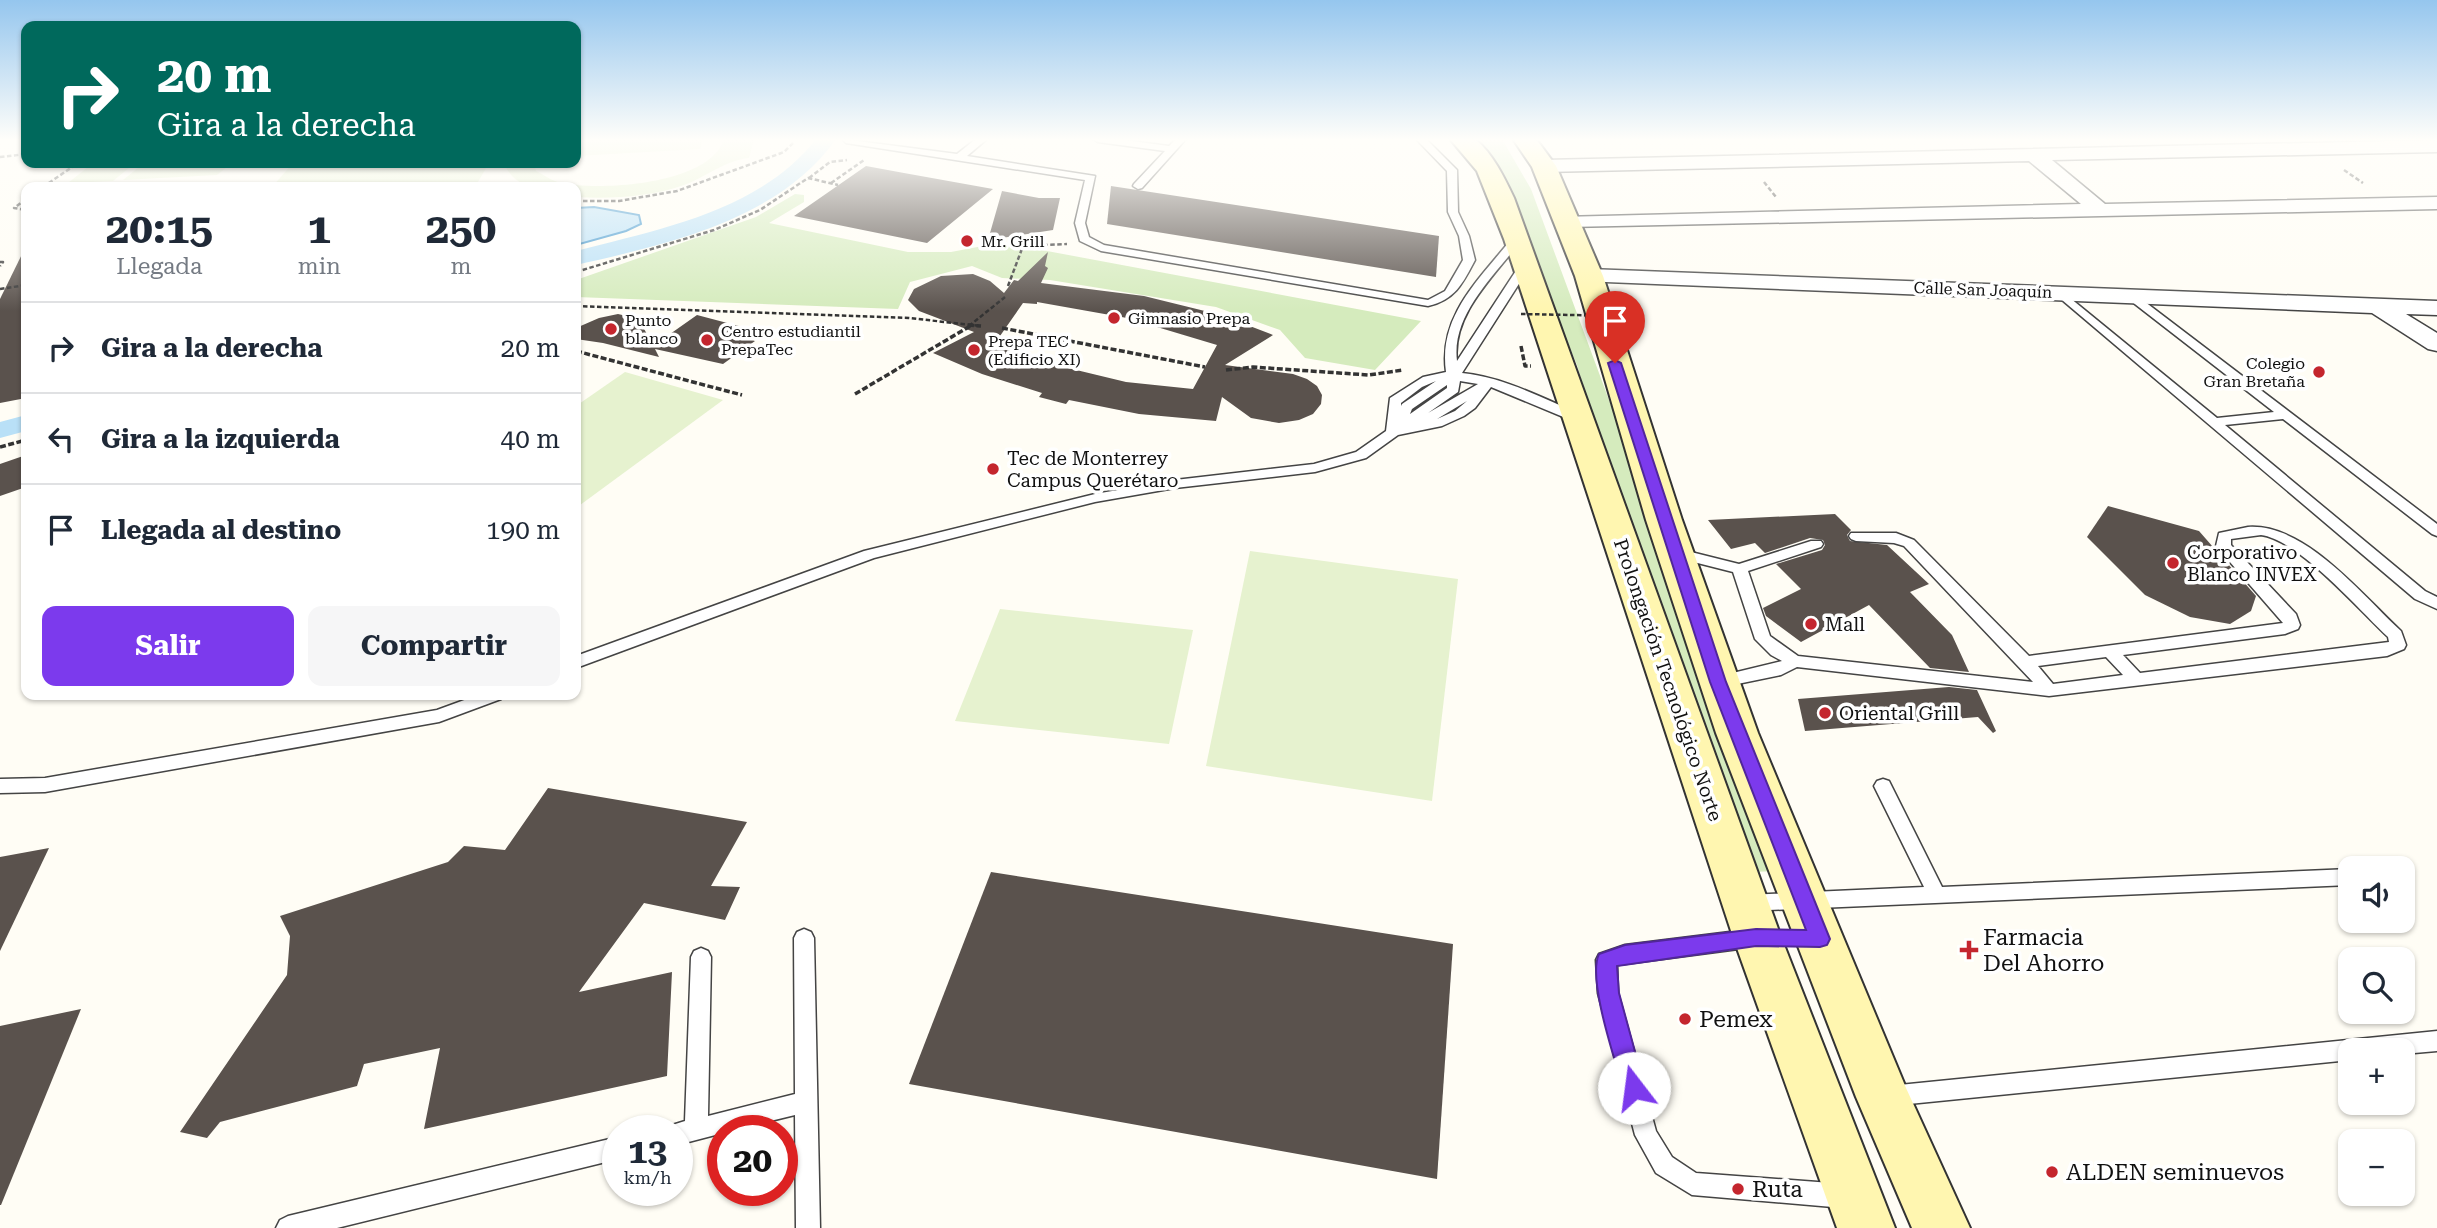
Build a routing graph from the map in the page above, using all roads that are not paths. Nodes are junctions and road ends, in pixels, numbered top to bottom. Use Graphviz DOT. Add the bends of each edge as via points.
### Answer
graph roads {
  1 [pos="1087,196"];
  2 [pos="1453,196"];
  3 [pos="1499,196"];
  4 [pos="1557,196"];
  5 [pos="2084,196"];
  6 [pos="2437,203"];
  7 [pos="2099,209"];
  8 [pos="1568,221"];
  9 [pos="1521,252"];
  10 [pos="1588,276"];
  11 [pos="2059,292"];
  12 [pos="2128,294"];
  13 [pos="2377,307"];
  14 [pos="2437,308"];
  15 [pos="2437,344"];
  16 [pos="1455,374"];
  17 [pos="1488,383"];
  18 [pos="2285,415"];
  19 [pos="1578,418"];
  20 [pos="2214,422"];
  21 [pos="1393,432"];
  22 [pos="2437,531"];
  23 [pos="1856,536"];
  24 [pos="1816,544"];
  25 [pos="1675,553"];
  26 [pos="1740,569"];
  27 [pos="2437,604"];
  28 [pos="2109,651"];
  29 [pos="581,660"];
  30 [pos="1795,661"];
  31 [pos="2025,662"];
  32 [pos="2137,680"];
  33 [pos="1718,682"];
  34 [pos="2049,691"];
  35 [pos="482,700"];
  36 [pos="0,786"];
  37 [pos="1882,786"];
  38 [pos="2338,878"];
  39 [pos="1937,895"];
  40 [pos="1812,919"];
  41 [pos="1751,920"];
  42 [pos="804,938"];
  43 [pos="701,957"];
  44 [pos="2437,1041"];
  45 [pos="2415,1043"];
  46 [pos="2338,1051"];
  47 [pos="1883,1097"];
  48 [pos="806,1102"];
  49 [pos="688,1115"];
  50 [pos="693,1130"];
  51 [pos="602,1152"];
  52 [pos="1860,1212"];
  53 [pos="288,1228"];
  54 [pos="808,1228"];
  55 [pos="1941,1228"];
  1 -- 2 [label="lane" via="1080,223 1084,239 1101,248 1428,303 1442,301 1469,260 1453,212"];
  3 -- 9 [label="main road, Prolongación Tecnológico Norte"];
  4 -- 8 [label="main road"];
  5 -- 7 [label="street"];
  6 -- 7 [label="street"];
  7 -- 8 [label="street"];
  8 -- 10 [label="main road"];
  9 -- 16 [label="lane"];
  9 -- 16 [label="lane" via="1460,315 1450,344"];
  9 -- 19 [label="main road, Prolongación Tecnológico Norte"];
  10 -- 11 [label="street, Calle San Joaquín"];
  10 -- 25 [label="main road"];
  11 -- 12 [label="street, Calle San Joaquín"];
  11 -- 20 [label="lane"];
  12 -- 13 [label="street, Calle San Joaquín"];
  12 -- 18 [label="lane"];
  13 -- 14 [label="street, Calle San Joaquín"];
  13 -- 15 [label="street"];
  16 -- 17 [label="lane"];
  16 -- 21 [label="lane" via="1453,389"];
  16 -- 21 [label="lane" via="1429,378 1395,401"];
  17 -- 19 [label="lane"];
  17 -- 21 [label="lane" via="1479,399 1445,424"];
  18 -- 20 [label="lane"];
  18 -- 22 [label="lane"];
  19 -- 41 [label="main road, Prolongación Tecnológico Norte"];
  20 -- 27 [label="lane" via="2420,595"];
  21 -- 29 [label="lane" via="1361,455 1315,468 1095,498 869,554"];
  23 -- 31 [label="lane" via="1909,543"];
  24 -- 26 [label="lane"];
  25 -- 26 [label="lane"];
  25 -- 33 [label="main road"];
  26 -- 30 [label="lane" via="1763,639"];
  28 -- 31 [label="lane"];
  28 -- 32 [label="lane"];
  28 -- 32 [label="lane" via="2292,625 2223,546 2224,536 2245,530 2271,532 2292,541 2395,635 2398,645"];
  30 -- 33 [label="lane" via="1781,669"];
  30 -- 34 [label="lane"];
  31 -- 34 [label="lane"];
  32 -- 34 [label="lane"];
  33 -- 40 [label="main road"];
  35 -- 36 [label="lane" via="439,716 45,785"];
  37 -- 39 [label="lane"];
  38 -- 39 [label="lane"];
  39 -- 40 [label="lane"];
  40 -- 41 [label="main road"];
  40 -- 47 [label="main road"];
  41 -- 52 [label="main road, Prolongación Tecnológico Norte"];
  41 -- 52 [label="lane" via="1606,960 1608,993 1646,1135 1664,1165 1692,1184"];
  42 -- 48 [label="lane"];
  43 -- 49 [label="lane"];
  44 -- 45 [label="lane"];
  46 -- 47 [label="lane"];
  47 -- 55 [label="main road"];
  48 -- 50 [label="lane"];
  48 -- 54 [label="lane"];
  51 -- 53 [label="lane"];
}
